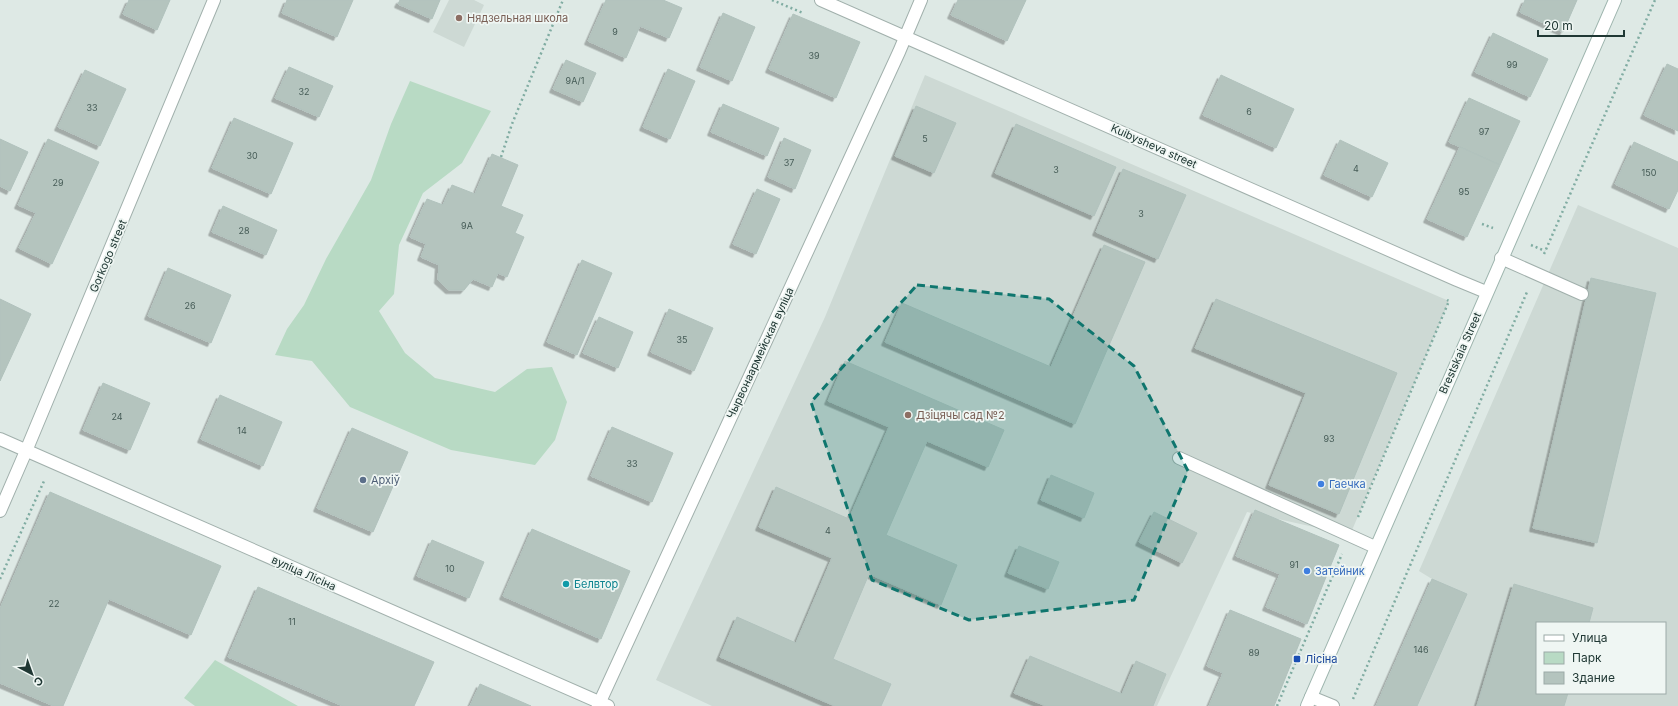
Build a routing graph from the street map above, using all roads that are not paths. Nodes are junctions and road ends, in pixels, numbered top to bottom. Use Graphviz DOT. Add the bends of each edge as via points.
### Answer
graph roads {
  1 [pos="214,0"];
  2 [pos="821,0"];
  3 [pos="921,0"];
  4 [pos="1615,0"];
  5 [pos="906,36"];
  6 [pos="1501,258"];
  7 [pos="1486,292"];
  8 [pos="1582,294"];
  9 [pos="0,439"];
  10 [pos="26,451"];
  11 [pos="1179,458"];
  12 [pos="0,511"];
  13 [pos="1375,546"];
  14 [pos="1309,702"];
  15 [pos="602,705"];
  16 [pos="1333,706"];
  1 -- 10 [label="street, Gorkogo street"];
  2 -- 5 [label="street, Kuibysheva street"];
  3 -- 5 [label="street, Чырвонаармейская вуліца"];
  4 -- 6 [label="street, Brestskaia Street"];
  5 -- 7 [label="street, Kuibysheva street"];
  5 -- 15 [label="street, Чырвонаармейская вуліца"];
  6 -- 7 [label="street, Brestskaia Street"];
  6 -- 8 [label="street"];
  7 -- 13 [label="street, Brestskaia Street"];
  9 -- 10 [label="street, вуліца Лісіна"];
  10 -- 12 [label="street, Gorkogo street"];
  10 -- 15 [label="street, вуліца Лісіна"];
  11 -- 13 [label="street"];
  13 -- 14 [label="street, Brestskaia Street"];
  14 -- 16 [label="street"];
}
